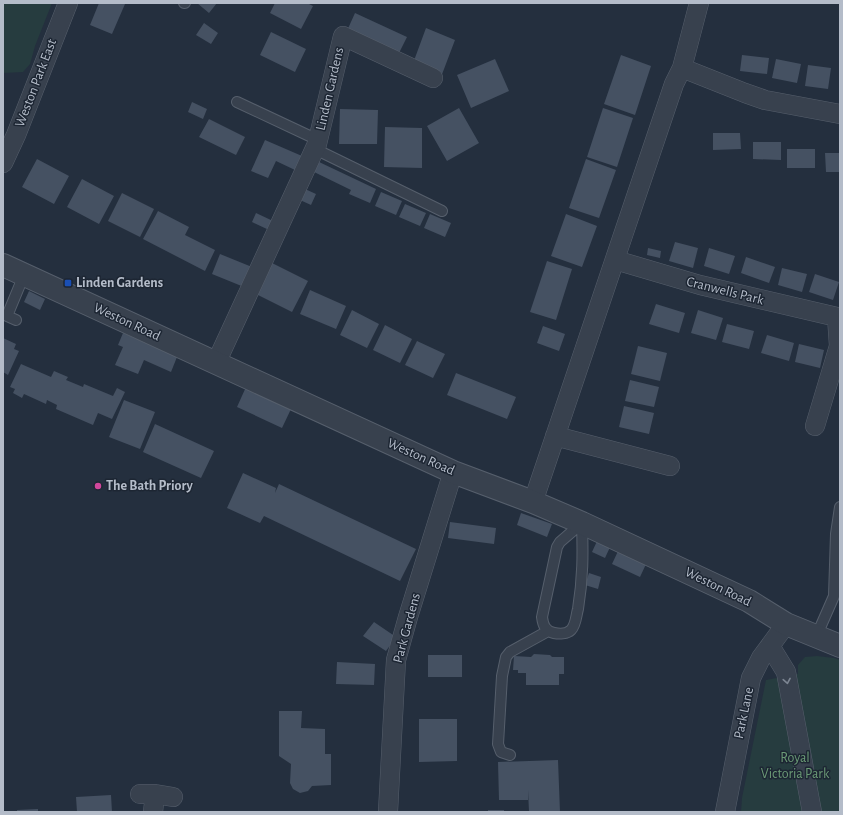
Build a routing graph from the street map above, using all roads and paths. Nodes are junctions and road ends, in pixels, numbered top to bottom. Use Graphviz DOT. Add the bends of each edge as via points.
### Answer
graph roads {
  1 [pos="68,3"];
  2 [pos="699,3"];
  3 [pos="682,68"];
  4 [pos="434,78"];
  5 [pos="237,102"];
  6 [pos="840,114"];
  7 [pos="10,131"];
  8 [pos="317,145"];
  9 [pos="3,163"];
  10 [pos="442,211"];
  11 [pos="615,260"];
  12 [pos="3,265"];
  13 [pos="24,275"];
  14 [pos="839,315"];
  15 [pos="16,320"];
  16 [pos="216,363"];
  17 [pos="815,426"];
  18 [pos="554,436"];
  19 [pos="670,466"];
  20 [pos="453,472"];
  21 [pos="533,502"];
  22 [pos="840,507"];
  23 [pos="582,523"];
  24 [pos="786,624"];
  25 [pos="548,631"];
  26 [pos="816,637"];
  27 [pos="770,646"];
  28 [pos="840,646"];
  29 [pos="510,755"];
  30 [pos="173,798"];
  31 [pos="149,800"];
  32 [pos="388,812"];
  33 [pos="725,812"];
  34 [pos="812,812"];
  1 -- 7 [label="street, Weston Park East"];
  2 -- 3 [label="street"];
  3 -- 6 [label="street" via="765,100"];
  3 -- 11 [label="street" via="674,84"];
  4 -- 8 [label="street, Linden Gardens" via="343,36"];
  5 -- 8 [label="lane"];
  7 -- 9 [label="street, Weston Park East"];
  8 -- 10 [label="lane"];
  8 -- 16 [label="street, Linden Gardens"];
  11 -- 14 [label="street, Cranwells Park" via="700,285"];
  11 -- 18 [label="street"];
  12 -- 13 [label="street, Weston Road"];
  13 -- 15 [label="lane" via="7,316"];
  13 -- 16 [label="street, Weston Road"];
  14 -- 17 [label="street, Cranwells Park" via="840,346"];
  16 -- 20 [label="street, Weston Road"];
  18 -- 19 [label="street"];
  18 -- 21 [label="street"];
  20 -- 21 [label="street, Weston Road"];
  20 -- 32 [label="street, Park Gardens" via="396,660"];
  21 -- 23 [label="street, Weston Road"];
  22 -- 26 [label="lane" via="836,534 834,596"];
  23 -- 24 [label="street, Weston Road" via="749,601"];
  23 -- 25 [label="lane" via="560,542 555,554 542,617 543,626"];
  23 -- 25 [label="lane" via="582,582 575,623 572,629 564,633"];
  24 -- 26 [label="street, Weston Road"];
  24 -- 27 [label="street, Park Lane"];
  25 -- 29 [label="lane" via="510,652 506,657 502,676 498,744 501,752"];
  26 -- 28 [label="street, Weston Road"];
  27 -- 33 [label="street, Park Lane" via="751,678"];
  27 -- 34 [label="street, one-way" via="786,672"];
  30 -- 31 [label="street"];
}
